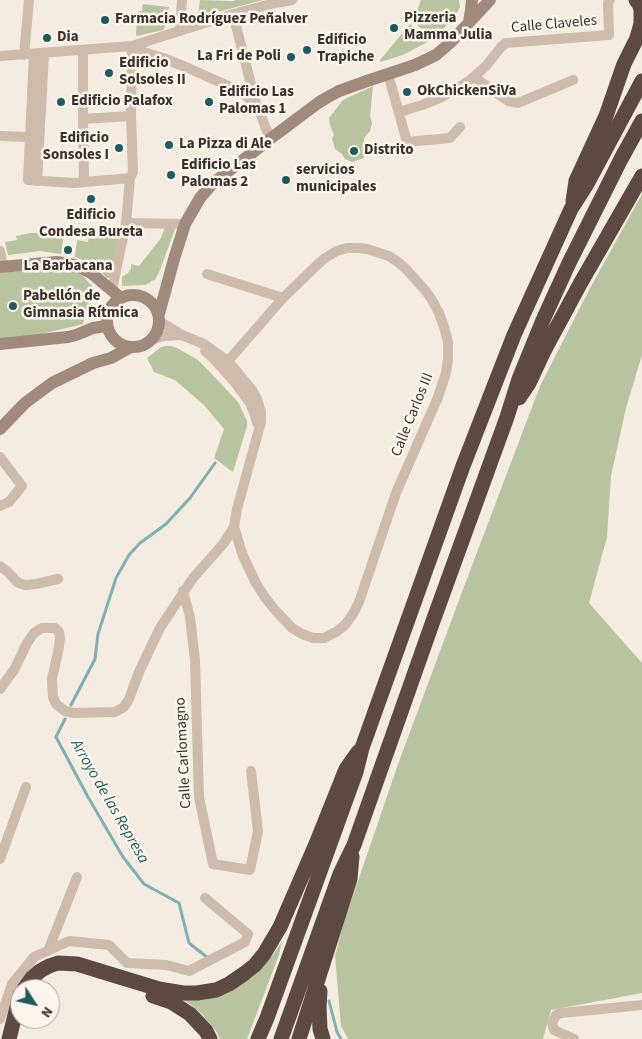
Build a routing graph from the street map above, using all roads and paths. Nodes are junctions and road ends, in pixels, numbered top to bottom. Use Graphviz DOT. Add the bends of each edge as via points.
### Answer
graph roads {
  1 [pos="28,0"];
  2 [pos="182,0"];
  3 [pos="189,0"];
  4 [pos="292,0"];
  5 [pos="472,0"];
  6 [pos="490,0"];
  7 [pos="610,0"];
  8 [pos="636,0"];
  9 [pos="233,14"];
  10 [pos="468,22"];
  11 [pos="182,30"];
  12 [pos="160,38"];
  13 [pos="132,46"];
  14 [pos="83,50"];
  15 [pos="34,54"];
  16 [pos="0,56"];
  17 [pos="158,56"];
  18 [pos="388,74"];
  19 [pos="474,77"];
  20 [pos="573,80"];
  21 [pos="642,81"];
  22 [pos="256,105"];
  23 [pos="400,112"];
  24 [pos="131,116"];
  25 [pos="83,119"];
  26 [pos="642,120"];
  27 [pos="460,127"];
  28 [pos="0,136"];
  29 [pos="30,138"];
  30 [pos="270,139"];
  31 [pos="642,176"];
  32 [pos="130,178"];
  33 [pos="33,180"];
  34 [pos="84,182"];
  35 [pos="571,209"];
  36 [pos="126,223"];
  37 [pos="185,224"];
  38 [pos="0,251"];
  39 [pos="1,266"];
  40 [pos="207,274"];
  41 [pos="168,277"];
  42 [pos="116,294"];
  43 [pos="140,296"];
  44 [pos="283,298"];
  45 [pos="159,318"];
  46 [pos="108,331"];
  47 [pos="182,335"];
  48 [pos="153,338"];
  49 [pos="194,341"];
  50 [pos="0,344"];
  51 [pos="129,348"];
  52 [pos="213,358"];
  53 [pos="228,361"];
  54 [pos="93,364"];
  55 [pos="237,385"];
  56 [pos="250,395"];
  57 [pos="507,416"];
  58 [pos="0,429"];
  59 [pos="0,457"];
  60 [pos="0,506"];
  61 [pos="234,527"];
  62 [pos="0,566"];
  63 [pos="58,579"];
  64 [pos="183,591"];
  65 [pos="0,689"];
  66 [pos="362,748"];
  67 [pos="251,771"];
  68 [pos="26,786"];
  69 [pos="354,845"];
  70 [pos="0,859"];
  71 [pos="76,877"];
  72 [pos="205,898"];
  73 [pos="48,951"];
  74 [pos="321,972"];
  75 [pos="31,979"];
  76 [pos="46,979"];
  77 [pos="642,1005"];
  78 [pos="0,1019"];
  79 [pos="210,1039"];
  80 [pos="258,1039"];
  81 [pos="281,1039"];
  82 [pos="299,1039"];
  83 [pos="324,1039"];
  84 [pos="574,1039"];
  1 -- 15 [label="street"];
  2 -- 11 [label="street"];
  3 -- 11 [label="street"];
  4 -- 9 [label="street"];
  5 -- 10 [label="main road"];
  6 -- 10 [label="main road"];
  7 -- 19 [label="street, Calle Claveles" via="609,35 506,43"];
  8 -- 35 [label="highway" via="640,9 639,31 576,181"];
  9 -- 11 [label="street"];
  9 -- 22 [label="street"];
  10 -- 18 [label="main road" via="436,55"];
  11 -- 12 [label="street"];
  12 -- 13 [label="street"];
  12 -- 17 [label="street"];
  13 -- 14 [label="street"];
  13 -- 17 [label="street"];
  13 -- 24 [label="street"];
  14 -- 15 [label="street"];
  14 -- 25 [label="street"];
  15 -- 16 [label="street"];
  15 -- 29 [label="street"];
  15 -- 33 [label="street"];
  17 -- 22 [label="street" via="242,92"];
  18 -- 23 [label="street"];
  18 -- 30 [label="main road" via="328,97"];
  19 -- 20 [label="street" via="508,101 518,103"];
  19 -- 23 [label="street, Calle Claveles" via="442,97"];
  21 -- 35 [label="highway"];
  22 -- 30 [label="street"];
  23 -- 27 [label="street" via="407,142 450,138"];
  24 -- 25 [label="street"];
  24 -- 32 [label="street" via="133,172"];
  25 -- 34 [label="street"];
  26 -- 57 [label="highway" via="543,320"];
  28 -- 29 [label="street"];
  29 -- 33 [label="street"];
  30 -- 37 [label="main road" via="212,184"];
  31 -- 57 [label="highway" via="564,311 529,383"];
  32 -- 34 [label="street"];
  32 -- 36 [label="street"];
  33 -- 34 [label="street"];
  35 -- 66 [label="highway" via="488,400"];
  36 -- 37 [label="street"];
  36 -- 42 [label="street"];
  37 -- 41 [label="main road"];
  38 -- 39 [label="street"];
  39 -- 42 [label="main road" via="57,262 76,265"];
  40 -- 44 [label="street"];
  41 -- 43 [label="main road" via="151,293"];
  41 -- 45 [label="main road"];
  42 -- 43 [label="main road"];
  42 -- 46 [label="main road" via="116,302 108,311"];
  43 -- 45 [label="main road" via="152,304"];
  44 -- 53 [label="street, Calle Carlos III"];
  44 -- 61 [label="street, Calle Carlos III" via="325,258 337,251 358,248 389,256 415,278 439,313 448,342 446,373 396,493 359,602 345,625 336,632 324,638 313,638 292,628 283,619 264,596 247,566"];
  45 -- 47 [label="street"];
  45 -- 48 [label="main road"];
  46 -- 50 [label="main road" via="93,328 68,337"];
  46 -- 51 [label="main road" via="117,343"];
  46 -- 54 [label="main road" via="106,349"];
  47 -- 48 [label="street"];
  47 -- 49 [label="street"];
  48 -- 51 [label="main road" via="142,346"];
  49 -- 52 [label="street"];
  49 -- 53 [label="street"];
  51 -- 54 [label="main road"];
  52 -- 53 [label="street"];
  52 -- 55 [label="street"];
  53 -- 55 [label="street"];
  53 -- 56 [label="street"];
  54 -- 58 [label="main road" via="39,391"];
  55 -- 56 [label="street"];
  56 -- 61 [label="street" via="257,399 261,422"];
  57 -- 69 [label="highway"];
  59 -- 60 [label="street" via="22,486 9,502"];
  61 -- 64 [label="street"];
  62 -- 63 [label="street" via="21,584"];
  64 -- 65 [label="street" via="160,628 129,699 115,712 74,713 56,704 52,679 60,639 55,628 42,628 34,633"];
  64 -- 67 [label="street, Calle Carlomagno" via="195,660 198,797 213,864 250,870 258,831"];
  66 -- 75 [label="highway" via="346,769 280,926 264,954 245,973 216,990 197,993 159,989 77,964 58,963"];
  66 -- 80 [label="highway"];
  68 -- 70 [label="street"];
  69 -- 74 [label="highway" via="350,879"];
  69 -- 81 [label="highway" via="340,874"];
  71 -- 73 [label="street"];
  72 -- 73 [label="street" via="248,934 245,942 189,971 166,965 128,963 109,945 69,941"];
  73 -- 78 [label="street" via="34,957 12,984"];
  74 -- 82 [label="highway"];
  74 -- 83 [label="highway" via="319,1007"];
  76 -- 79 [label="highway" via="71,971 82,973 171,1002 198,1022"];
  77 -- 84 [label="street" via="556,1015 552,1023 554,1030"];
}
